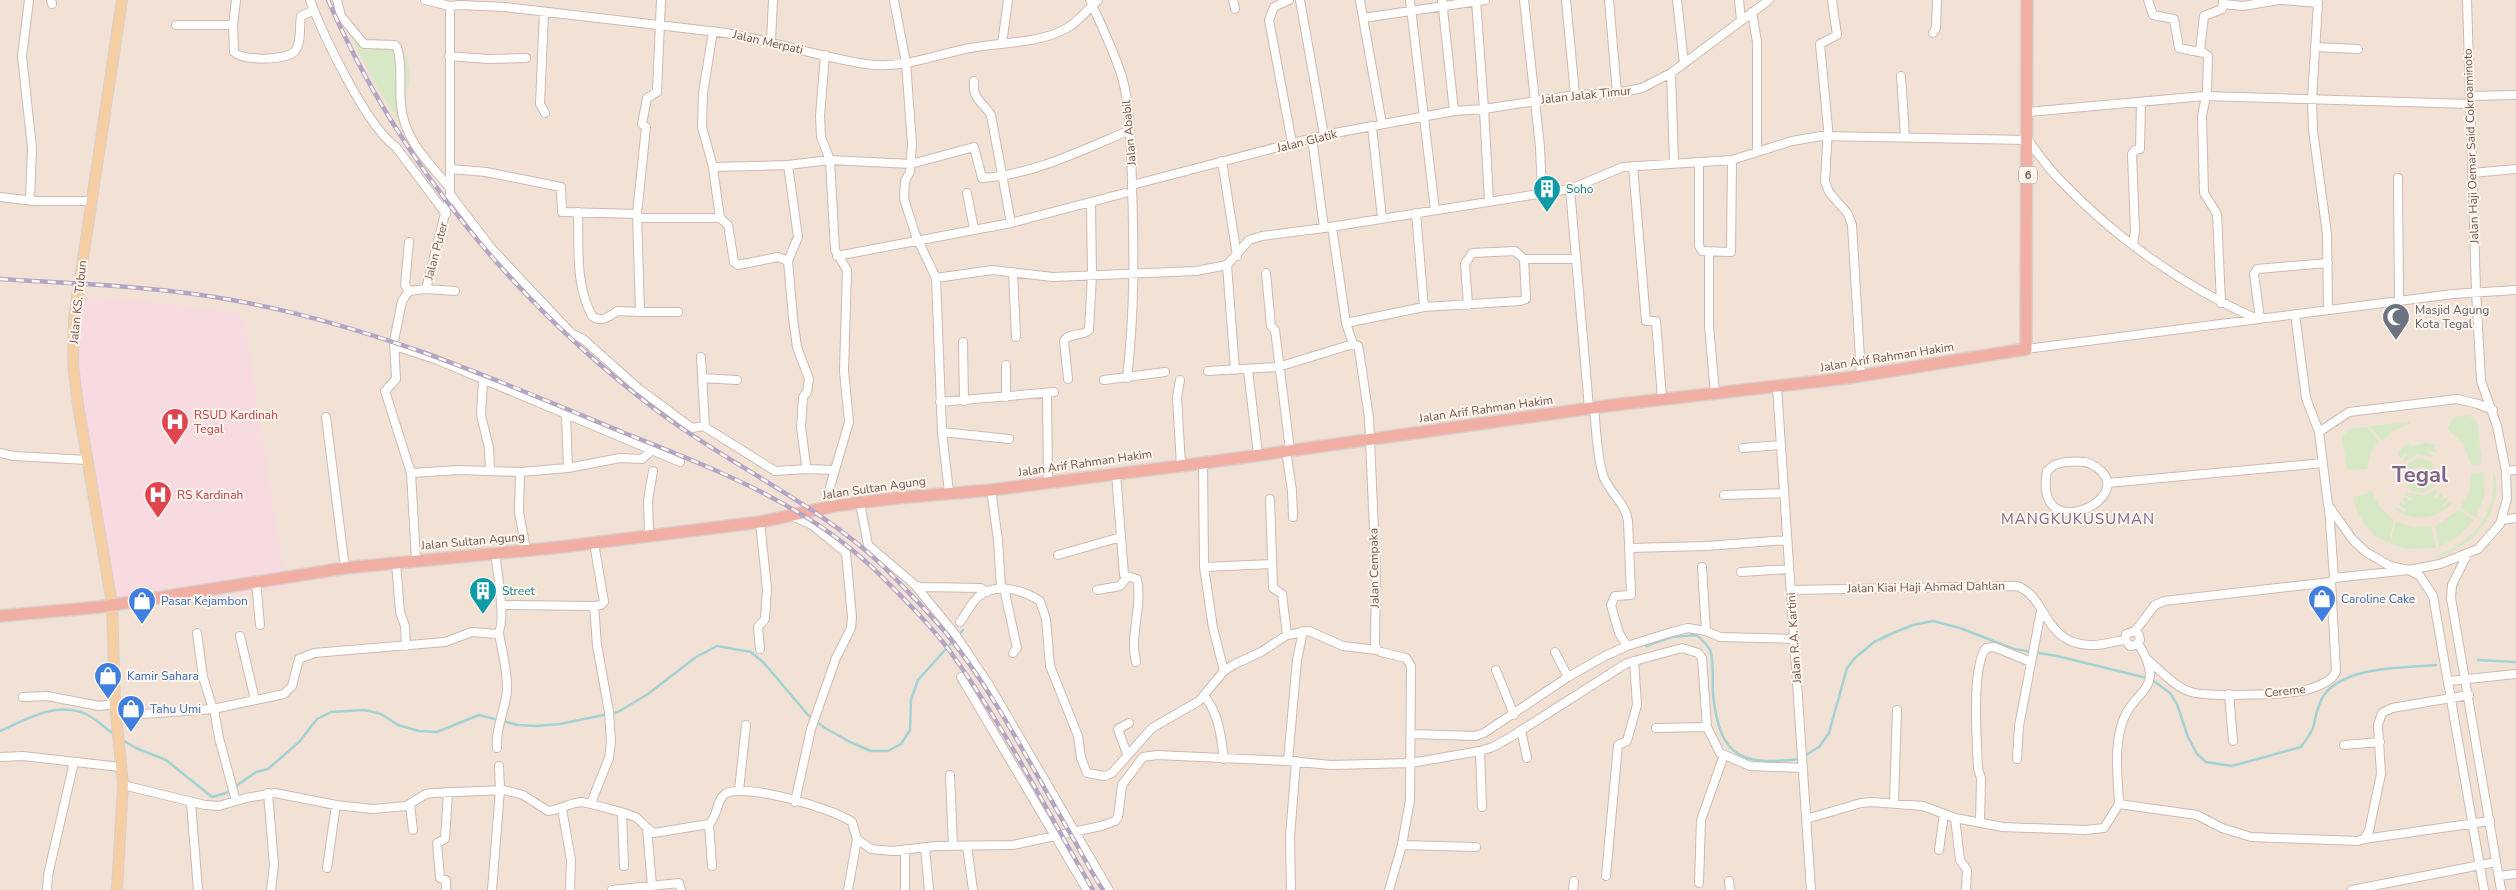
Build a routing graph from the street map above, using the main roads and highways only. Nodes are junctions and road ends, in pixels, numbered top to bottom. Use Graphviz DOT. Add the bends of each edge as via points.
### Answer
graph roads {
  1 [pos="122,0"];
  2 [pos="2027,0"];
  3 [pos="949,492"];
  4 [pos="112,604"];
  5 [pos="0,616"];
  6 [pos="118,890"];
  1 -- 4 [label="main road, Jalan KS. Tubun" via="74,318 73,364"];
  2 -- 3 [label="highway, Jalan Arif Rahman Hakim / 6" via="2026,349 1777,387 1591,408 991,490"];
  3 -- 4 [label="highway, Jalan Sultan Agung" via="834,506 760,522 594,543 345,568"];
  4 -- 5 [label="highway, Jalan Sultan Agung"];
  4 -- 6 [label="main road, Jalan KS. Tubun" via="115,704 123,785"];
}
